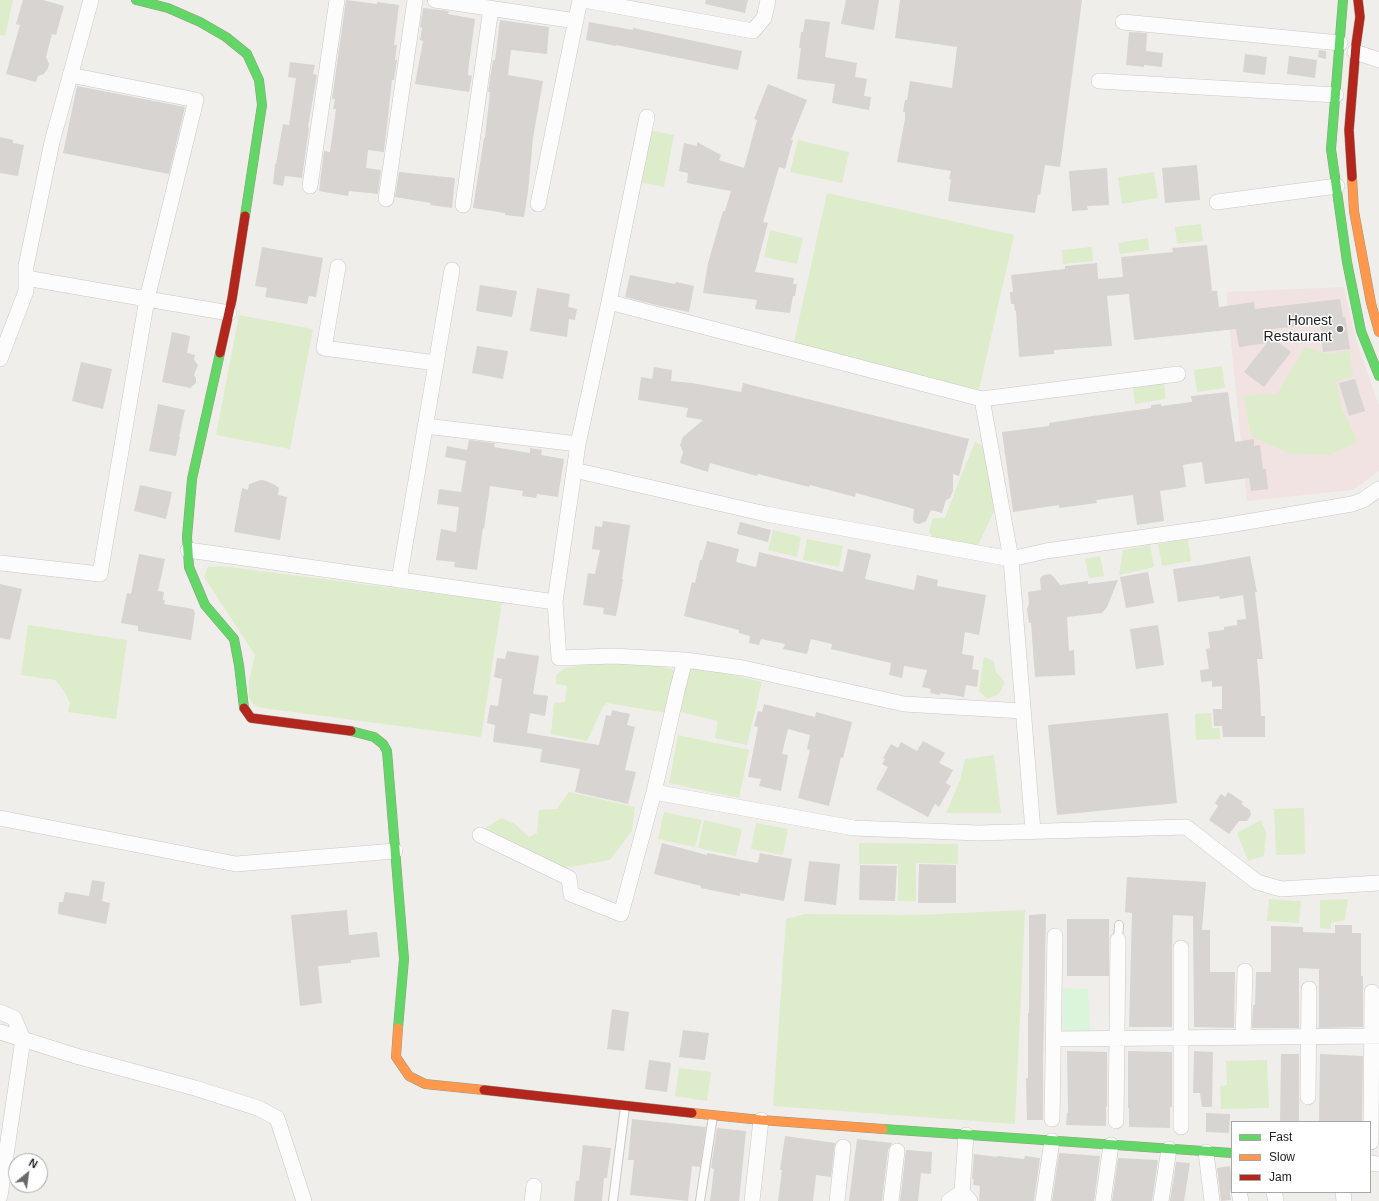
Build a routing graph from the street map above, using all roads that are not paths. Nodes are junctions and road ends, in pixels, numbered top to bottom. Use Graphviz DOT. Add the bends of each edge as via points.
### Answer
graph roads {
  1 [pos="91,0"];
  2 [pos="136,0"];
  3 [pos="338,0"];
  4 [pos="415,0"];
  5 [pos="437,0"];
  6 [pos="580,0"];
  7 [pos="584,0"];
  8 [pos="768,0"];
  9 [pos="1343,0"];
  10 [pos="1358,0"];
  11 [pos="499,6"];
  12 [pos="576,21"];
  13 [pos="1123,22"];
  14 [pos="1340,43"];
  15 [pos="1355,52"];
  16 [pos="1379,60"];
  17 [pos="70,75"];
  18 [pos="1099,81"];
  19 [pos="1336,95"];
  20 [pos="647,117"];
  21 [pos="310,186"];
  22 [pos="1337,186"];
  23 [pos="386,199"];
  24 [pos="1217,202"];
  25 [pos="538,204"];
  26 [pos="463,206"];
  27 [pos="338,267"];
  28 [pos="452,270"];
  29 [pos="26,278"];
  30 [pos="147,299"];
  31 [pos="609,302"];
  32 [pos="229,312"];
  33 [pos="1378,327"];
  34 [pos="1361,330"];
  35 [pos="0,360"];
  36 [pos="436,363"];
  37 [pos="1178,374"];
  38 [pos="1379,376"];
  39 [pos="982,399"];
  40 [pos="425,426"];
  41 [pos="578,444"];
  42 [pos="574,470"];
  43 [pos="1379,489"];
  44 [pos="188,550"];
  45 [pos="1011,559"];
  46 [pos="0,563"];
  47 [pos="399,580"];
  48 [pos="555,602"];
  49 [pos="685,660"];
  50 [pos="1023,711"];
  51 [pos="654,792"];
  52 [pos="0,818"];
  53 [pos="1033,831"];
  54 [pos="480,836"];
  55 [pos="395,851"];
  56 [pos="1379,883"];
  57 [pos="1119,925"];
  58 [pos="1055,936"];
  59 [pos="1118,940"];
  60 [pos="1181,948"];
  61 [pos="1245,971"];
  62 [pos="1309,989"];
  63 [pos="1372,992"];
  64 [pos="0,1012"];
  65 [pos="0,1032"];
  66 [pos="1375,1036"];
  67 [pos="1243,1037"];
  68 [pos="1308,1037"];
  69 [pos="1181,1038"];
  70 [pos="23,1039"];
  71 [pos="1054,1039"];
  72 [pos="1117,1039"];
  73 [pos="1308,1097"];
  74 [pos="625,1106"];
  75 [pos="713,1115"];
  76 [pos="1052,1119"];
  77 [pos="761,1120"];
  78 [pos="1116,1120"];
  79 [pos="1181,1127"];
  80 [pos="966,1135"];
  81 [pos="1052,1141"];
  82 [pos="1371,1142"];
  83 [pos="1111,1145"];
  84 [pos="843,1147"];
  85 [pos="1169,1149"];
  86 [pos="897,1151"];
  87 [pos="1206,1152"];
  88 [pos="1231,1154"];
  89 [pos="534,1186"];
  90 [pos="0,1196"];
  91 [pos="966,1197"];
  92 [pos="304,1201"];
  93 [pos="532,1201"];
  94 [pos="613,1201"];
  95 [pos="700,1201"];
  96 [pos="752,1201"];
  97 [pos="837,1201"];
  98 [pos="891,1201"];
  99 [pos="949,1201"];
  100 [pos="1043,1201"];
  101 [pos="1103,1201"];
  102 [pos="1161,1201"];
  103 [pos="1212,1201"];
  1 -- 17 [label="street"];
  2 -- 32 [label="street" via="168,8 226,37 247,54 260,80 262,105 259,131"];
  3 -- 21 [label="street"];
  4 -- 23 [label="street"];
  5 -- 11 [label="street"];
  6 -- 12 [label="street"];
  7 -- 8 [label="street" via="753,31 764,18"];
  9 -- 14 [label="street"];
  10 -- 15 [label="street" via="1360,17"];
  11 -- 12 [label="street"];
  11 -- 26 [label="street"];
  12 -- 25 [label="street"];
  13 -- 14 [label="street"];
  14 -- 19 [label="street"];
  15 -- 16 [label="street"];
  15 -- 33 [label="street" via="1349,130 1354,211"];
  17 -- 29 [label="street" via="52,142 26,266"];
  17 -- 30 [label="street" via="196,100"];
  18 -- 19 [label="street"];
  19 -- 22 [label="street" via="1332,149"];
  20 -- 31 [label="street"];
  22 -- 24 [label="street"];
  22 -- 34 [label="street" via="1347,262"];
  27 -- 36 [label="street" via="324,348"];
  28 -- 36 [label="street"];
  29 -- 30 [label="street"];
  29 -- 35 [label="street" via="26,290"];
  30 -- 32 [label="street"];
  30 -- 46 [label="street" via="100,574"];
  31 -- 39 [label="street"];
  31 -- 41 [label="street"];
  32 -- 44 [label="street" via="192,480"];
  33 -- 34 [label="street"];
  34 -- 38 [label="street"];
  36 -- 40 [label="street"];
  37 -- 39 [label="street"];
  39 -- 45 [label="street"];
  40 -- 41 [label="street"];
  40 -- 47 [label="street"];
  41 -- 42 [label="street"];
  42 -- 45 [label="street" via="766,514"];
  42 -- 48 [label="street"];
  43 -- 45 [label="street" via="1352,504 1223,526 1046,550"];
  44 -- 47 [label="street"];
  44 -- 55 [label="street" via="189,567 205,605 234,639 242,707 251,718 357,732 374,737 383,744 387,750"];
  45 -- 50 [label="street"];
  47 -- 48 [label="street"];
  48 -- 49 [label="street" via="559,658 613,656"];
  49 -- 50 [label="street" via="743,668 904,704"];
  49 -- 51 [label="street"];
  50 -- 53 [label="street"];
  51 -- 53 [label="street" via="854,828 978,833"];
  51 -- 54 [label="street" via="620,914 571,894 569,878"];
  52 -- 55 [label="street" via="236,864"];
  53 -- 56 [label="street" via="1186,827 1258,882 1281,890"];
  55 -- 74 [label="street" via="404,959 396,1057 409,1076 425,1084"];
  57 -- 59 [label="lane"];
  58 -- 71 [label="street"];
  59 -- 72 [label="street"];
  60 -- 69 [label="street"];
  61 -- 67 [label="street"];
  62 -- 68 [label="street"];
  63 -- 66 [label="street"];
  64 -- 70 [label="street" via="14,1018"];
  65 -- 70 [label="street"];
  66 -- 68 [label="street"];
  66 -- 82 [label="street"];
  67 -- 68 [label="street"];
  67 -- 69 [label="street"];
  68 -- 73 [label="street"];
  69 -- 72 [label="street"];
  69 -- 79 [label="street"];
  70 -- 90 [label="street"];
  70 -- 92 [label="street" via="195,1088 258,1108 277,1118"];
  71 -- 72 [label="street"];
  71 -- 76 [label="street"];
  72 -- 78 [label="street"];
  74 -- 75 [label="street"];
  74 -- 94 [label="lane"];
  75 -- 77 [label="street"];
  75 -- 95 [label="lane"];
  77 -- 80 [label="street"];
  77 -- 96 [label="street"];
  80 -- 81 [label="street"];
  80 -- 91 [label="street"];
  81 -- 83 [label="street"];
  81 -- 100 [label="street"];
  83 -- 85 [label="street"];
  83 -- 101 [label="street"];
  84 -- 97 [label="street"];
  85 -- 87 [label="street"];
  85 -- 102 [label="street"];
  86 -- 98 [label="street"];
  87 -- 88 [label="street"];
  87 -- 103 [label="street"];
  89 -- 93 [label="street"];
  91 -- 99 [label="street"];
}
